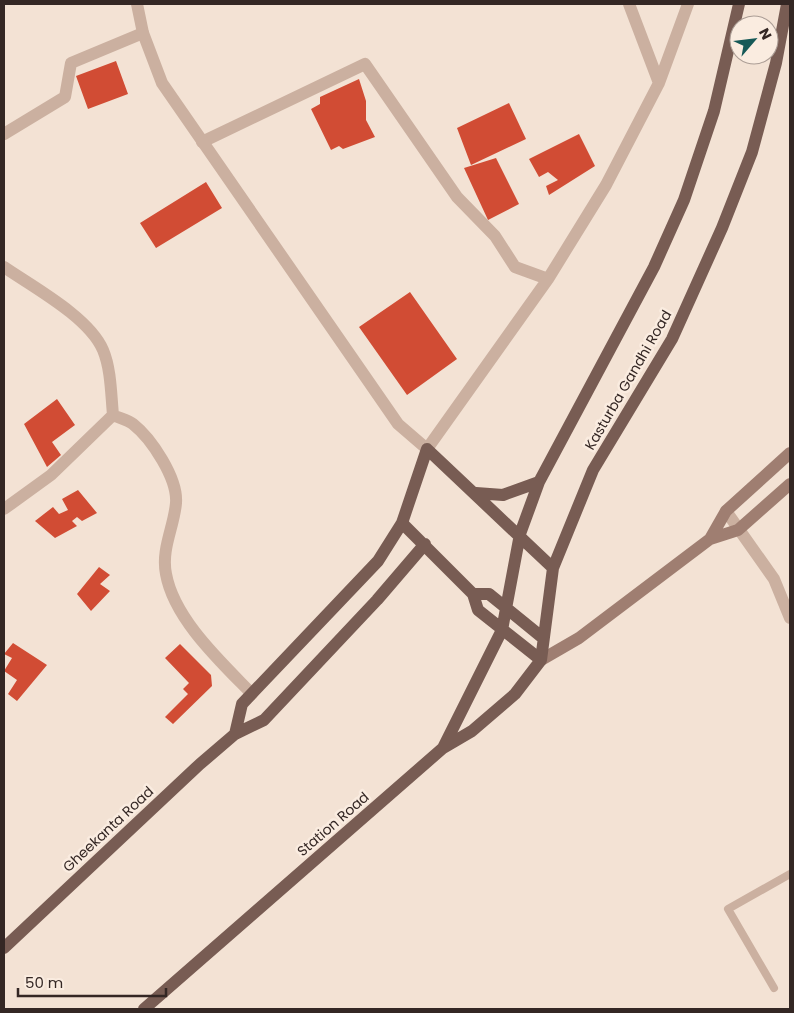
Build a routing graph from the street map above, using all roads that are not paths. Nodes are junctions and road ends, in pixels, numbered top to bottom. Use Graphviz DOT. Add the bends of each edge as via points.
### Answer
graph roads {
  1 [pos="137,4"];
  2 [pos="629,4"];
  3 [pos="688,4"];
  4 [pos="739,4"];
  5 [pos="787,4"];
  6 [pos="143,33"];
  7 [pos="659,83"];
  8 [pos="4,134"];
  9 [pos="202,142"];
  10 [pos="4,267"];
  11 [pos="548,279"];
  12 [pos="113,415"];
  13 [pos="427,449"];
  14 [pos="790,453"];
  15 [pos="539,482"];
  16 [pos="790,484"];
  17 [pos="476,493"];
  18 [pos="4,509"];
  19 [pos="726,511"];
  20 [pos="402,523"];
  21 [pos="738,530"];
  22 [pos="520,534"];
  23 [pos="710,539"];
  24 [pos="425,544"];
  25 [pos="553,568"];
  26 [pos="473,594"];
  27 [pos="506,608"];
  28 [pos="790,618"];
  29 [pos="502,630"];
  30 [pos="543,638"];
  31 [pos="541,660"];
  32 [pos="252,694"];
  33 [pos="235,734"];
  34 [pos="443,748"];
  35 [pos="789,877"];
  36 [pos="4,948"];
  37 [pos="774,988"];
  38 [pos="144,1009"];
  1 -- 6 [label="street"];
  2 -- 7 [label="street"];
  3 -- 7 [label="street"];
  4 -- 15 [label="main road" via="714,111 684,200 654,267"];
  5 -- 25 [label="main road, Kasturba Gandhi Road" via="776,63 752,152 722,228 672,339 593,470"];
  6 -- 8 [label="street" via="72,63 65,97"];
  6 -- 9 [label="street" via="162,83"];
  7 -- 11 [label="street" via="606,184"];
  9 -- 11 [label="street" via="365,64 458,197 494,236 515,267"];
  9 -- 13 [label="street" via="398,424"];
  10 -- 12 [label="street" via="56,303 91,333 103,350"];
  11 -- 13 [label="street"];
  12 -- 18 [label="street" via="51,474"];
  12 -- 32 [label="street" via="132,423 146,436 175,489 176,502 165,549 166,574 176,603 191,626"];
  13 -- 17 [label="main road"];
  13 -- 20 [label="main road"];
  14 -- 19 [label="main road"];
  15 -- 17 [label="main road" via="503,495"];
  15 -- 22 [label="main road"];
  16 -- 21 [label="main road"];
  17 -- 22 [label="main road"];
  19 -- 21 [label="street"];
  19 -- 23 [label="main road"];
  20 -- 24 [label="main road"];
  20 -- 32 [label="main road" via="378,561"];
  21 -- 23 [label="main road"];
  21 -- 28 [label="street" via="774,579"];
  22 -- 25 [label="main road"];
  22 -- 27 [label="main road"];
  23 -- 31 [label="main road" via="579,638"];
  24 -- 26 [label="main road"];
  24 -- 33 [label="main road, Gheekanta Road" via="370,608 264,720"];
  25 -- 30 [label="main road, Kasturba Gandhi Road"];
  26 -- 27 [label="main road" via="488,594"];
  26 -- 29 [label="main road" via="478,610"];
  27 -- 29 [label="main road"];
  27 -- 30 [label="main road"];
  29 -- 31 [label="main road"];
  29 -- 34 [label="main road, Station Road"];
  30 -- 31 [label="main road, Kasturba Gandhi Road"];
  31 -- 34 [label="main road" via="515,694 472,731"];
  32 -- 33 [label="main road" via="242,704"];
  33 -- 36 [label="main road, Gheekanta Road"];
  34 -- 38 [label="main road, Station Road"];
  35 -- 37 [label="lane" via="728,909"];
}
